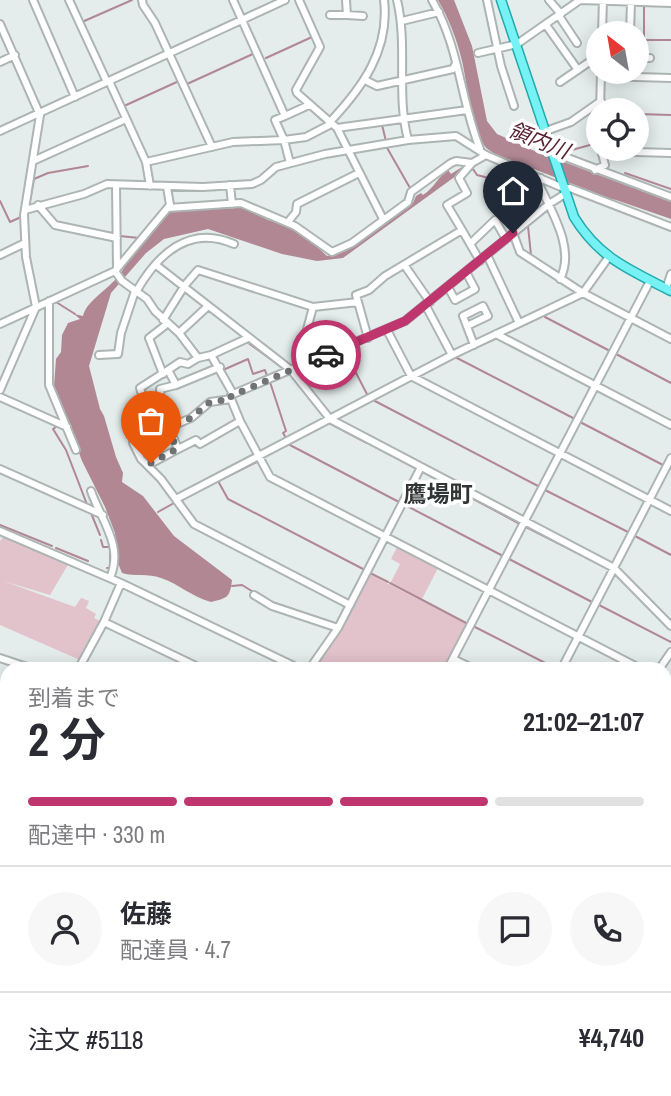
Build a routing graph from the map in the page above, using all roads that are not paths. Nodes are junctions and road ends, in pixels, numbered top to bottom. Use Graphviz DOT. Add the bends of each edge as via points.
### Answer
graph roads {
  1 [pos="33,0"];
  2 [pos="69,0"];
  3 [pos="142,0"];
  4 [pos="233,0"];
  5 [pos="285,0"];
  6 [pos="299,0"];
  7 [pos="346,0"];
  8 [pos="384,0"];
  9 [pos="397,0"];
  10 [pos="432,0"];
  11 [pos="487,0"];
  12 [pos="501,0"];
  13 [pos="550,0"];
  14 [pos="581,0"];
  15 [pos="603,0"];
  16 [pos="274,2"];
  17 [pos="631,2"];
  18 [pos="671,3"];
  19 [pos="439,12"];
  20 [pos="330,15"];
  21 [pos="347,15"];
  22 [pos="560,15"];
  23 [pos="363,16"];
  24 [pos="242,20"];
  25 [pos="402,21"];
  26 [pos="602,21"];
  27 [pos="630,21"];
  28 [pos="0,24"];
  29 [pos="546,25"];
  30 [pos="517,44"];
  31 [pos="577,44"];
  32 [pos="499,48"];
  33 [pos="169,53"];
  34 [pos="478,53"];
  35 [pos="15,55"];
  36 [pos="457,61"];
  37 [pos="0,62"];
  38 [pos="586,64"];
  39 [pos="578,69"];
  40 [pos="649,77"];
  41 [pos="671,78"];
  42 [pos="365,80"];
  43 [pos="402,81"];
  44 [pos="108,82"];
  45 [pos="560,82"];
  46 [pos="75,97"];
  47 [pos="309,105"];
  48 [pos="514,106"];
  49 [pos="467,110"];
  50 [pos="586,110"];
  51 [pos="40,113"];
  52 [pos="285,116"];
  53 [pos="126,119"];
  54 [pos="403,121"];
  55 [pos="332,125"];
  56 [pos="0,131"];
  57 [pos="543,132"];
  58 [pos="408,139"];
  59 [pos="284,140"];
  60 [pos="212,147"];
  61 [pos="347,150"];
  62 [pos="649,152"];
  63 [pos="483,153"];
  64 [pos="550,153"];
  65 [pos="671,153"];
  66 [pos="33,161"];
  67 [pos="604,161"];
  68 [pos="146,162"];
  69 [pos="290,163"];
  70 [pos="472,163"];
  71 [pos="595,170"];
  72 [pos="359,173"];
  73 [pos="541,178"];
  74 [pos="116,185"];
  75 [pos="230,185"];
  76 [pos="150,186"];
  77 [pos="167,187"];
  78 [pos="563,189"];
  79 [pos="671,197"];
  80 [pos="232,204"];
  81 [pos="548,204"];
  82 [pos="38,205"];
  83 [pos="168,208"];
  84 [pos="25,210"];
  85 [pos="383,219"];
  86 [pos="288,222"];
  87 [pos="671,226"];
  88 [pos="462,230"];
  89 [pos="513,233"];
  90 [pos="117,238"];
  91 [pos="506,239"];
  92 [pos="26,243"];
  93 [pos="471,243"];
  94 [pos="234,244"];
  95 [pos="0,255"];
  96 [pos="487,255"];
  97 [pos="608,258"];
  98 [pos="480,261"];
  99 [pos="156,265"];
  100 [pos="405,265"];
  101 [pos="466,272"];
  102 [pos="118,274"];
  103 [pos="671,274"];
  104 [pos="560,279"];
  105 [pos="650,281"];
  106 [pos="184,288"];
  107 [pos="448,288"];
  108 [pos="668,290"];
  109 [pos="136,292"];
  110 [pos="583,293"];
  111 [pos="49,301"];
  112 [pos="358,302"];
  113 [pos="428,304"];
  114 [pos="36,307"];
  115 [pos="207,307"];
  116 [pos="313,307"];
  117 [pos="630,318"];
  118 [pos="165,322"];
  119 [pos="519,323"];
  120 [pos="0,324"];
  121 [pos="467,327"];
  122 [pos="387,330"];
  123 [pos="179,333"];
  124 [pos="496,334"];
  125 [pos="248,338"];
  126 [pos="368,338"];
  127 [pos="671,339"];
  128 [pos="474,345"];
  129 [pos="99,355"];
  130 [pos="211,355"];
  131 [pos="452,355"];
  132 [pos="198,358"];
  133 [pos="315,360"];
  134 [pos="220,368"];
  135 [pos="291,370"];
  136 [pos="166,372"];
  137 [pos="411,376"];
  138 [pos="177,385"];
  139 [pos="595,386"];
  140 [pos="0,390"];
  141 [pos="0,397"];
  142 [pos="231,397"];
  143 [pos="330,419"];
  144 [pos="240,421"];
  145 [pos="671,425"];
  146 [pos="67,427"];
  147 [pos="168,428"];
  148 [pos="157,433"];
  149 [pos="177,449"];
  150 [pos="76,450"];
  151 [pos="560,453"];
  152 [pos="259,456"];
  153 [pos="671,458"];
  154 [pos="148,465"];
  155 [pos="421,467"];
  156 [pos="0,469"];
  157 [pos="91,491"];
  158 [pos="176,499"];
  159 [pos="650,499"];
  160 [pos="671,510"];
  161 [pos="103,515"];
  162 [pos="524,522"];
  163 [pos="1,534"];
  164 [pos="385,537"];
  165 [pos="614,568"];
  166 [pos="110,578"];
  167 [pos="121,583"];
  168 [pos="489,590"];
  169 [pos="254,596"];
  170 [pos="350,605"];
  171 [pos="104,622"];
  172 [pos="670,624"];
  173 [pos="338,628"];
  174 [pos="578,637"];
  175 [pos="453,659"];
  176 [pos="82,662"];
  177 [pos="187,662"];
  178 [pos="286,662"];
  179 [pos="314,662"];
  180 [pos="451,662"];
  181 [pos="459,662"];
  182 [pos="565,662"];
  183 [pos="627,662"];
  1 -- 46 [label="street"];
  2 -- 44 [label="street"];
  3 -- 33 [label="street"];
  4 -- 24 [label="street"];
  5 -- 16 [label="street"];
  6 -- 47 [label="street" via="320,47 296,90"];
  7 -- 21 [label="street"];
  8 -- 42 [label="street" via="383,36"];
  9 -- 25 [label="street"];
  10 -- 19 [label="street"];
  11 -- 32 [label="street"];
  12 -- 30 [label="main road"];
  13 -- 22 [label="street"];
  14 -- 15 [label="street"];
  14 -- 22 [label="street"];
  15 -- 17 [label="street"];
  15 -- 26 [label="street"];
  16 -- 24 [label="street"];
  17 -- 18 [label="street"];
  17 -- 27 [label="street"];
  19 -- 25 [label="street"];
  19 -- 36 [label="street"];
  20 -- 21 [label="street"];
  21 -- 23 [label="street"];
  22 -- 29 [label="street"];
  22 -- 31 [label="street"];
  24 -- 33 [label="street"];
  24 -- 52 [label="street"];
  25 -- 43 [label="street"];
  28 -- 35 [label="street"];
  29 -- 30 [label="street"];
  29 -- 39 [label="street"];
  30 -- 32 [label="street"];
  30 -- 57 [label="main road"];
  32 -- 34 [label="street"];
  32 -- 48 [label="street"];
  33 -- 44 [label="street"];
  33 -- 60 [label="street"];
  35 -- 37 [label="street"];
  35 -- 51 [label="street"];
  36 -- 43 [label="street" via="453,69"];
  36 -- 49 [label="street"];
  38 -- 39 [label="street"];
  39 -- 45 [label="street"];
  40 -- 41 [label="street"];
  42 -- 43 [label="street" via="377,86"];
  42 -- 55 [label="street"];
  43 -- 54 [label="street"];
  44 -- 46 [label="street"];
  44 -- 53 [label="street"];
  46 -- 51 [label="street"];
  47 -- 52 [label="street"];
  47 -- 55 [label="street"];
  49 -- 54 [label="street"];
  49 -- 63 [label="street"];
  50 -- 57 [label="street" via="571,122"];
  51 -- 56 [label="street"];
  51 -- 66 [label="street"];
  52 -- 59 [label="street" via="275,120"];
  53 -- 66 [label="street"];
  53 -- 68 [label="street"];
  54 -- 55 [label="street"];
  54 -- 58 [label="street"];
  55 -- 59 [label="street" via="306,137"];
  55 -- 61 [label="street"];
  57 -- 64 [label="main road"];
  58 -- 61 [label="street"];
  58 -- 63 [label="street" via="456,136"];
  59 -- 60 [label="street"];
  59 -- 69 [label="street"];
  60 -- 68 [label="street"];
  61 -- 69 [label="street"];
  61 -- 72 [label="street"];
  62 -- 65 [label="street"];
  63 -- 70 [label="street"];
  63 -- 73 [label="street"];
  64 -- 71 [label="street"];
  64 -- 78 [label="main road"];
  66 -- 84 [label="street"];
  67 -- 71 [label="street" via="605,165"];
  68 -- 76 [label="street"];
  69 -- 75 [label="street" via="276,167 257,182"];
  70 -- 85 [label="street" via="451,163"];
  70 -- 88 [label="street" via="459,178 467,193 447,205"];
  71 -- 79 [label="street"];
  72 -- 85 [label="street"];
  72 -- 86 [label="street" via="297,205"];
  73 -- 78 [label="street"];
  73 -- 81 [label="street"];
  74 -- 76 [label="street"];
  74 -- 82 [label="street"];
  74 -- 90 [label="street"];
  75 -- 77 [label="street"];
  75 -- 80 [label="street"];
  76 -- 77 [label="street"];
  77 -- 83 [label="street"];
  78 -- 81 [label="street"];
  78 -- 87 [label="street"];
  78 -- 97 [label="main road" via="584,233"];
  80 -- 83 [label="street"];
  80 -- 86 [label="street" via="241,203"];
  81 -- 89 [label="street"];
  81 -- 104 [label="street" via="565,246"];
  82 -- 84 [label="street"];
  82 -- 90 [label="street" via="55,225"];
  83 -- 102 [label="street"];
  84 -- 92 [label="street"];
  85 -- 86 [label="street" via="332,253"];
  88 -- 93 [label="street"];
  88 -- 100 [label="street"];
  89 -- 91 [label="street"];
  89 -- 104 [label="street" via="520,252"];
  90 -- 102 [label="street"];
  91 -- 93 [label="street" via="495,220"];
  91 -- 96 [label="street"];
  92 -- 95 [label="street"];
  92 -- 114 [label="street"];
  93 -- 98 [label="street"];
  94 -- 99 [label="street" via="222,238 190,239 162,255"];
  96 -- 98 [label="street"];
  96 -- 119 [label="street"];
  97 -- 105 [label="main road"];
  97 -- 110 [label="street"];
  98 -- 101 [label="street"];
  99 -- 106 [label="street"];
  99 -- 109 [label="street"];
  100 -- 112 [label="street" via="356,295"];
  100 -- 113 [label="street"];
  101 -- 107 [label="street"];
  101 -- 107 [label="street" via="475,289 455,300"];
  102 -- 109 [label="street"];
  102 -- 111 [label="street"];
  103 -- 108 [label="street"];
  104 -- 110 [label="street"];
  105 -- 108 [label="main road"];
  105 -- 117 [label="street"];
  106 -- 115 [label="street"];
  106 -- 116 [label="street" via="198,270"];
  106 -- 118 [label="street"];
  107 -- 113 [label="street"];
  109 -- 118 [label="street"];
  109 -- 129 [label="street" via="118,354"];
  110 -- 117 [label="street"];
  110 -- 119 [label="street"];
  111 -- 114 [label="street"];
  111 -- 146 [label="street" via="49,385"];
  112 -- 116 [label="street"];
  112 -- 126 [label="street"];
  113 -- 122 [label="street"];
  113 -- 131 [label="street"];
  114 -- 120 [label="street"];
  114 -- 140 [label="street"];
  115 -- 123 [label="street"];
  115 -- 125 [label="street"];
  116 -- 133 [label="street" via="306,333"];
  117 -- 127 [label="street"];
  117 -- 139 [label="street"];
  118 -- 123 [label="street"];
  118 -- 136 [label="street" via="149,338"];
  119 -- 124 [label="street"];
  121 -- 128 [label="street"];
  122 -- 126 [label="street"];
  122 -- 137 [label="street"];
  123 -- 132 [label="street"];
  124 -- 128 [label="street"];
  124 -- 139 [label="street"];
  125 -- 130 [label="street"];
  125 -- 135 [label="street"];
  126 -- 133 [label="street"];
  128 -- 131 [label="street"];
  130 -- 132 [label="street"];
  130 -- 134 [label="street"];
  131 -- 137 [label="street"];
  132 -- 136 [label="street" via="188,364 180,362"];
  133 -- 135 [label="street"];
  134 -- 138 [label="street"];
  134 -- 142 [label="street"];
  135 -- 142 [label="street"];
  135 -- 143 [label="street"];
  136 -- 138 [label="street"];
  136 -- 148 [label="street" via="140,388"];
  137 -- 143 [label="street"];
  137 -- 151 [label="street"];
  138 -- 147 [label="street" via="160,389"];
  139 -- 145 [label="street"];
  139 -- 151 [label="street"];
  141 -- 146 [label="street"];
  142 -- 144 [label="street"];
  142 -- 147 [label="street" via="210,402 191,418"];
  143 -- 152 [label="street"];
  143 -- 155 [label="street"];
  144 -- 149 [label="street" via="200,444 196,440"];
  144 -- 152 [label="street"];
  146 -- 150 [label="street"];
  147 -- 148 [label="street"];
  147 -- 149 [label="street"];
  148 -- 154 [label="street" via="133,443"];
  149 -- 154 [label="street"];
  151 -- 159 [label="street"];
  151 -- 162 [label="street"];
  152 -- 158 [label="street"];
  152 -- 164 [label="street" via="270,477"];
  153 -- 159 [label="street"];
  154 -- 158 [label="street"];
  155 -- 162 [label="street"];
  155 -- 164 [label="street"];
  156 -- 161 [label="street"];
  157 -- 161 [label="street"];
  158 -- 170 [label="street" via="194,524"];
  159 -- 160 [label="street"];
  159 -- 165 [label="street"];
  161 -- 166 [label="street" via="114,544"];
  162 -- 165 [label="street"];
  162 -- 168 [label="street"];
  163 -- 166 [label="street"];
  164 -- 168 [label="street"];
  164 -- 170 [label="street"];
  165 -- 172 [label="street"];
  165 -- 174 [label="street"];
  166 -- 167 [label="street"];
  167 -- 171 [label="street"];
  167 -- 178 [label="street"];
  168 -- 174 [label="street"];
  168 -- 175 [label="street"];
  169 -- 173 [label="street"];
  170 -- 173 [label="street"];
  171 -- 176 [label="street"];
  171 -- 177 [label="street"];
  173 -- 179 [label="street"];
  174 -- 182 [label="street"];
  174 -- 183 [label="street"];
  175 -- 180 [label="street"];
  175 -- 181 [label="street"];
}
